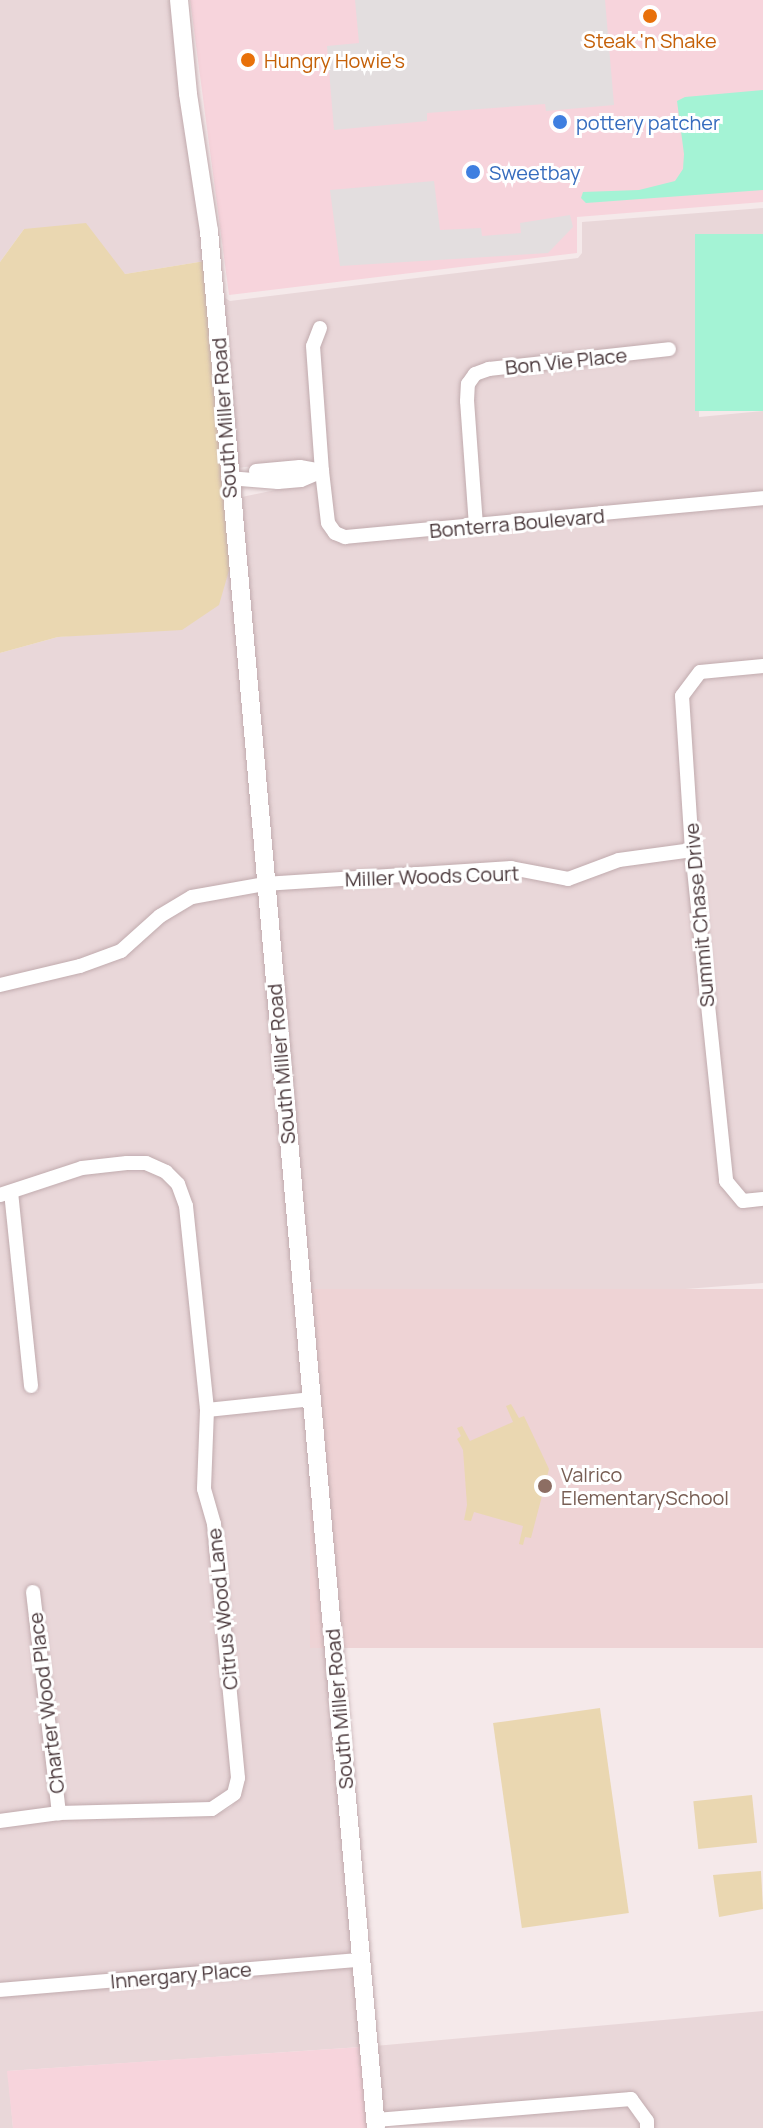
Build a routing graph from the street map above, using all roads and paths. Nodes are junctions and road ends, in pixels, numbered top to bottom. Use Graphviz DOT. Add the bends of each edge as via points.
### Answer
graph roads {
  1 [pos="179,0"];
  2 [pos="320,328"];
  3 [pos="669,349"];
  4 [pos="322,471"];
  5 [pos="229,484"];
  6 [pos="763,498"];
  7 [pos="476,526"];
  8 [pos="763,666"];
  9 [pos="692,850"];
  10 [pos="264,884"];
  11 [pos="0,985"];
  12 [pos="6,1194"];
  13 [pos="763,1199"];
  14 [pos="31,1386"];
  15 [pos="312,1399"];
  16 [pos="207,1410"];
  17 [pos="33,1592"];
  18 [pos="59,1813"];
  19 [pos="0,1821"];
  20 [pos="361,1960"];
  21 [pos="0,1990"];
  22 [pos="376,2124"];
  23 [pos="647,2128"];
  1 -- 5 [label="street, South Miller Road" via="209,231"];
  2 -- 4 [label="street, Bonterra Boulevard" via="313,346"];
  3 -- 7 [label="street, Bon Vie Place" via="475,374 467,401"];
  4 -- 5 [label="street" via="301,480"];
  4 -- 5 [label="street" via="300,467 245,472"];
  4 -- 7 [label="street, Bonterra Boulevard" via="328,523 345,537"];
  5 -- 10 [label="street, South Miller Road"];
  6 -- 7 [label="street, Bonterra Boulevard"];
  8 -- 9 [label="street, Summit Chase Drive" via="700,672 682,696"];
  9 -- 10 [label="street, Miller Woods Court" via="619,860 568,879 511,868"];
  9 -- 13 [label="street, Summit Chase Drive" via="726,1181 743,1201"];
  10 -- 11 [label="street, Miller Woods Court" via="192,897 160,916 121,951"];
  10 -- 15 [label="street, South Miller Road"];
  12 -- 14 [label="street"];
  12 -- 16 [label="street, Citrus Wood Lane" via="82,1168 127,1163 146,1163 178,1184 186,1206"];
  15 -- 16 [label="street"];
  15 -- 20 [label="street, South Miller Road"];
  16 -- 18 [label="street, Citrus Wood Lane" via="204,1489 214,1524 238,1778 234,1794 212,1809"];
  17 -- 18 [label="street, Charter Wood Place"];
  18 -- 19 [label="street, Citrus Wood Lane"];
  20 -- 21 [label="street, Innergary Place"];
  20 -- 22 [label="street, South Miller Road"];
  22 -- 23 [label="street" via="631,2099"];
}
